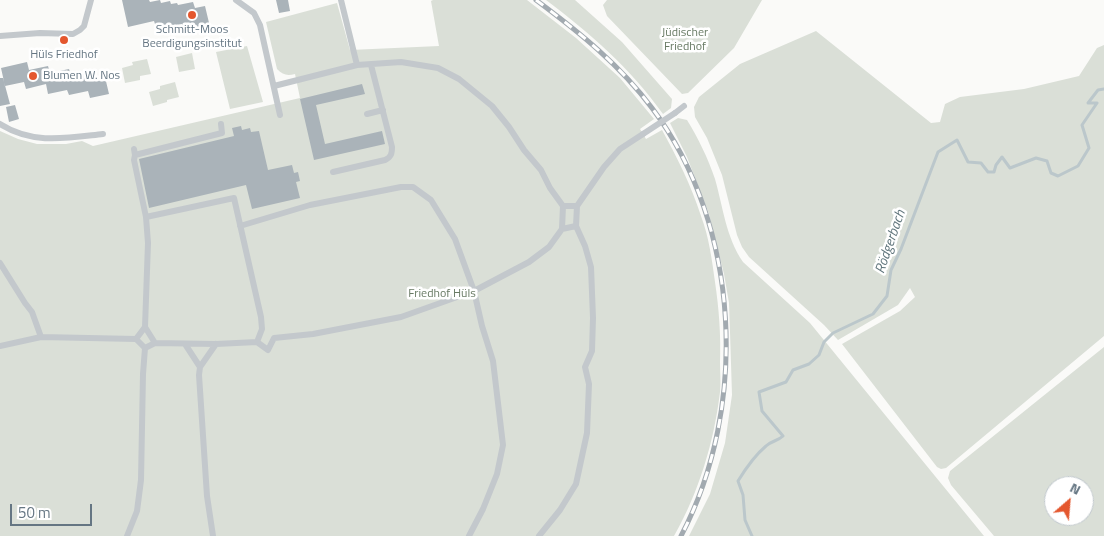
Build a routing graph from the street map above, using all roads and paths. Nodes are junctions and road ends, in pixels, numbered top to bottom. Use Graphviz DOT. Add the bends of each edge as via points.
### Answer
graph roads {
  1 [pos="90,0"];
  2 [pos="236,0"];
  3 [pos="341,0"];
  4 [pos="0,36"];
  5 [pos="371,64"];
  6 [pos="357,65"];
  7 [pos="274,86"];
  8 [pos="684,106"];
  9 [pos="383,110"];
  10 [pos="367,114"];
  11 [pos="280,116"];
  12 [pos="0,124"];
  13 [pos="221,124"];
  14 [pos="103,134"];
  15 [pos="333,172"];
  16 [pos="563,206"];
  17 [pos="578,206"];
  18 [pos="146,217"];
  19 [pos="240,226"];
  20 [pos="576,226"];
  21 [pos="562,229"];
  22 [pos="0,263"];
  23 [pos="474,291"];
  24 [pos="145,327"];
  25 [pos="262,329"];
  26 [pos="41,337"];
  27 [pos="274,338"];
  28 [pos="136,339"];
  29 [pos="257,342"];
  30 [pos="155,343"];
  31 [pos="185,344"];
  32 [pos="216,344"];
  33 [pos="0,346"];
  34 [pos="145,348"];
  35 [pos="200,367"];
  36 [pos="127,536"];
  37 [pos="213,536"];
  38 [pos="469,536"];
  39 [pos="539,536"];
  1 -- 4 [label="lane" via="84,26 73,34"];
  2 -- 7 [label="lane" via="254,13 260,25"];
  3 -- 6 [label="lane"];
  5 -- 6 [label="lane"];
  5 -- 9 [label="lane"];
  5 -- 16 [label="lane" via="401,62 425,65 459,79 492,106 541,170"];
  6 -- 7 [label="lane"];
  7 -- 11 [label="lane"];
  8 -- 17 [label="lane, bridge" via="620,150 604,167"];
  9 -- 10 [label="lane"];
  9 -- 15 [label="lane" via="392,148 390,158"];
  12 -- 14 [label="lane" via="37,139"];
  13 -- 18 [label="lane" via="222,133 135,152"];
  16 -- 17 [label="lane"];
  16 -- 21 [label="lane"];
  17 -- 20 [label="lane"];
  18 -- 19 [label="lane" via="234,198"];
  18 -- 24 [label="lane"];
  19 -- 23 [label="lane" via="310,206 413,187 431,200 447,224"];
  19 -- 25 [label="lane"];
  20 -- 21 [label="lane"];
  20 -- 39 [label="lane" via="590,267 593,318 592,351 585,367 589,384 587,433 576,484"];
  21 -- 23 [label="lane" via="549,247 529,262"];
  22 -- 26 [label="lane" via="32,312"];
  23 -- 27 [label="lane" via="402,317"];
  23 -- 38 [label="lane" via="493,361 503,445 497,474"];
  24 -- 28 [label="lane"];
  24 -- 30 [label="lane"];
  25 -- 27 [label="lane"];
  25 -- 29 [label="lane"];
  26 -- 28 [label="lane"];
  26 -- 33 [label="lane"];
  27 -- 29 [label="lane" via="268,350"];
  28 -- 34 [label="lane"];
  29 -- 32 [label="lane"];
  30 -- 31 [label="lane"];
  30 -- 34 [label="lane"];
  31 -- 32 [label="lane"];
  31 -- 35 [label="lane"];
  32 -- 35 [label="lane"];
  34 -- 36 [label="lane" via="141,480 137,510"];
  35 -- 37 [label="lane" via="207,496"];
}
